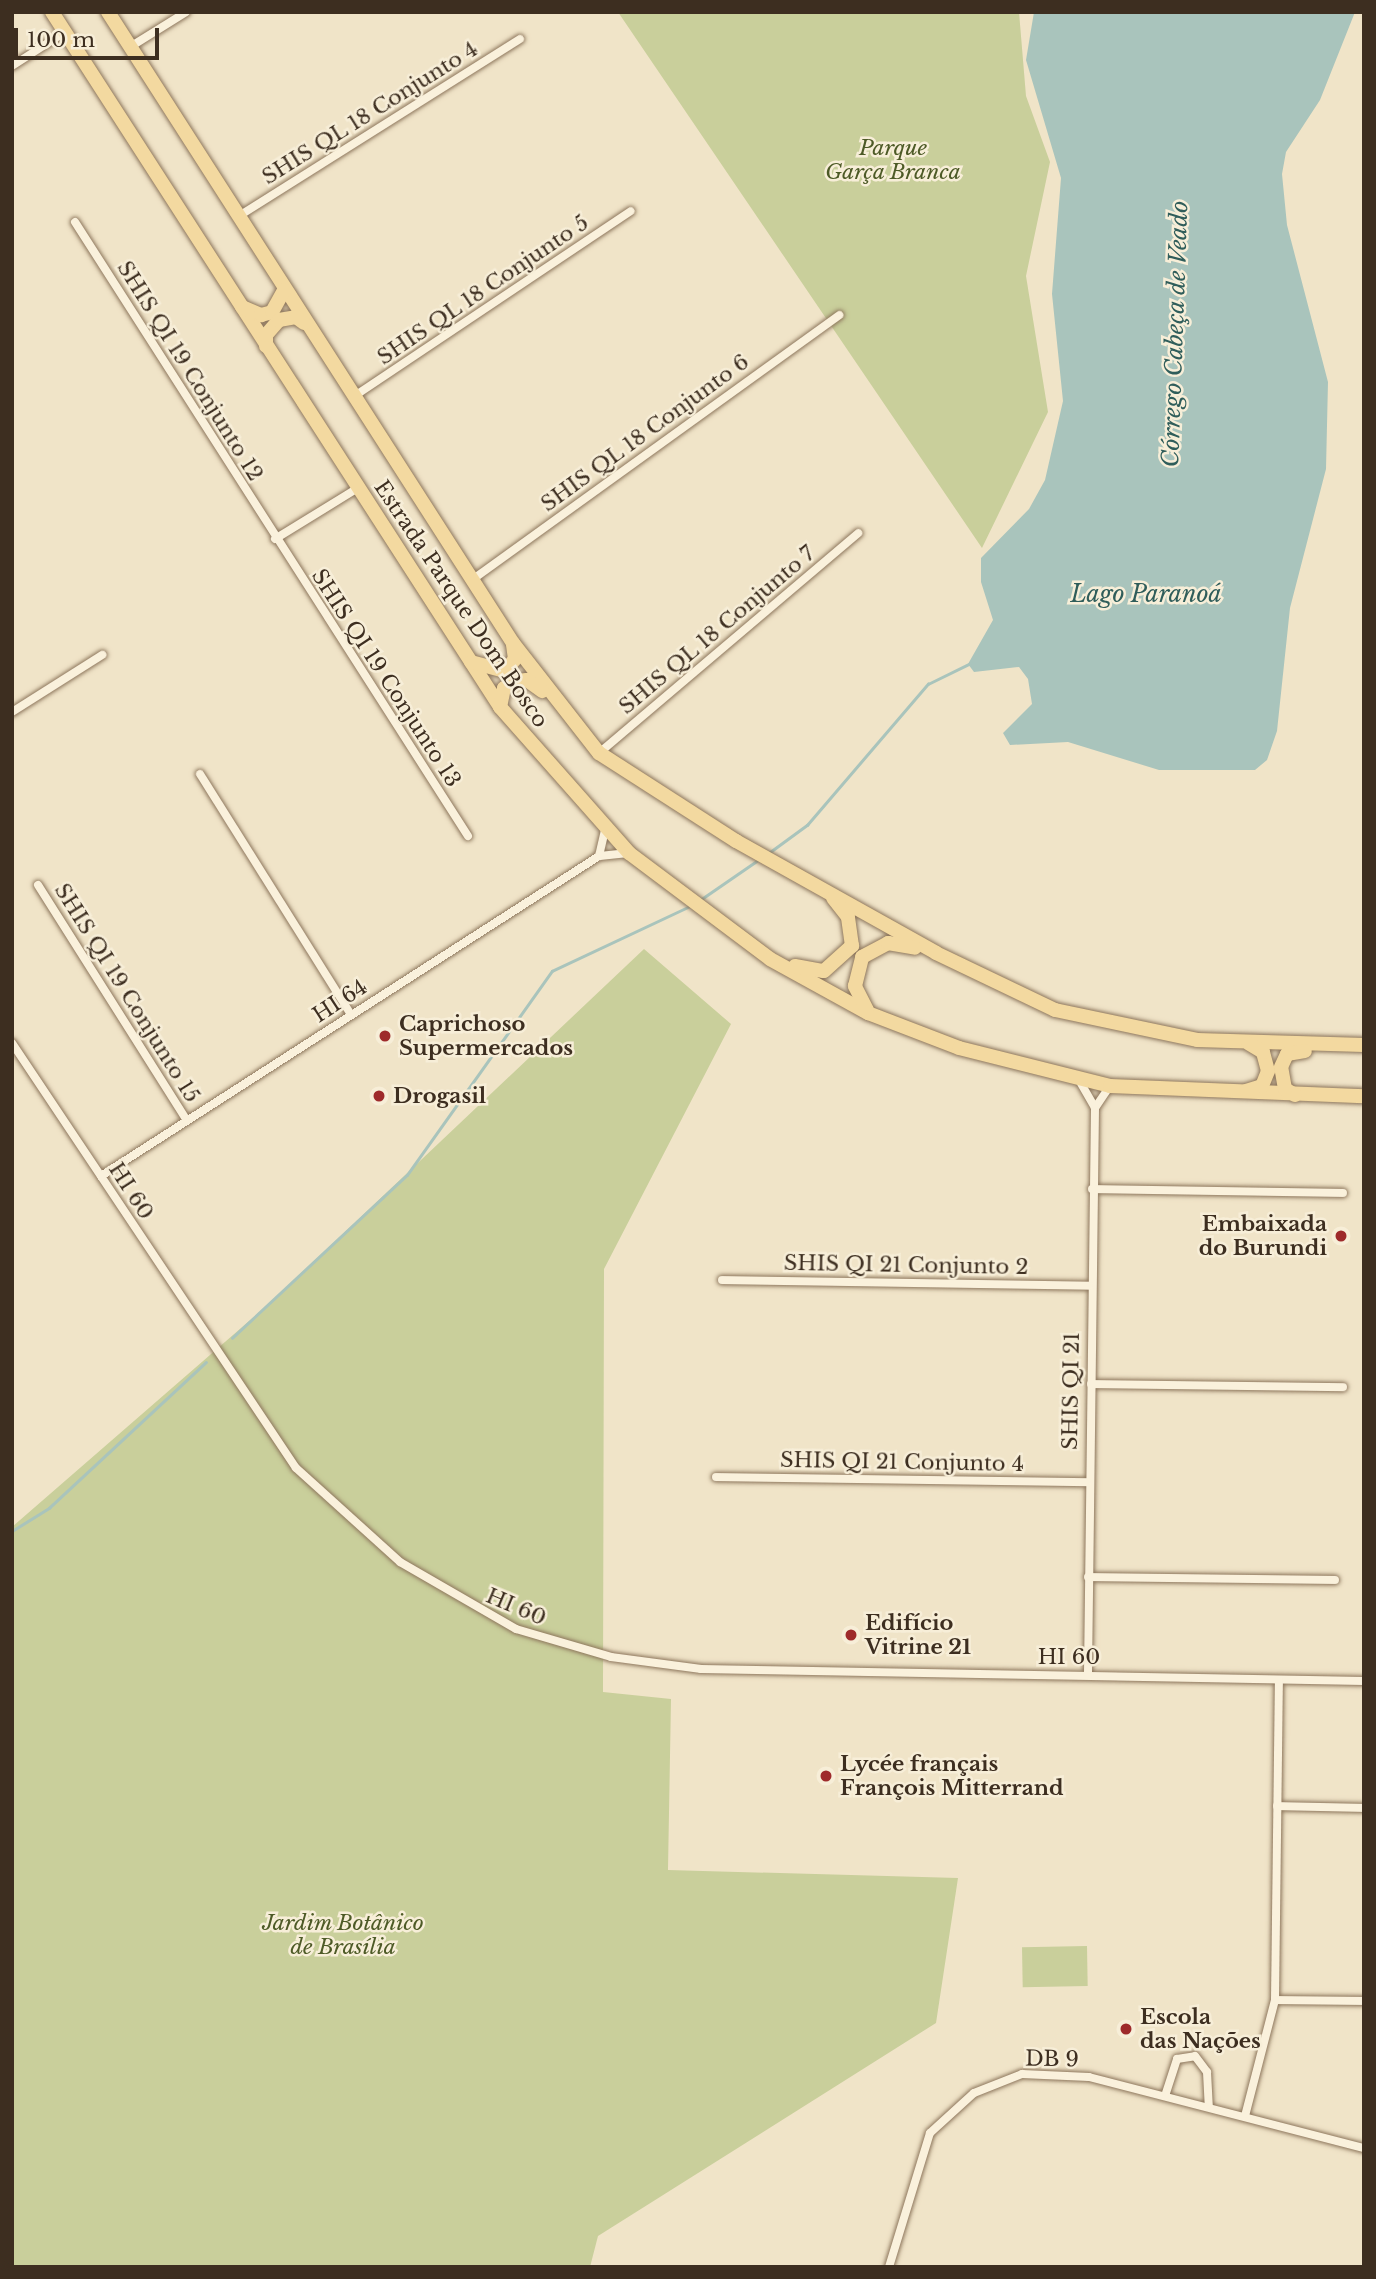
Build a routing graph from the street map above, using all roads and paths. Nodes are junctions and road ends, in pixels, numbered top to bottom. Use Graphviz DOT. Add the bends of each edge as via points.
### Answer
graph roads {
  1 [pos="52,12"];
  2 [pos="108,12"];
  3 [pos="186,12"];
  4 [pos="65,32"];
  5 [pos="520,39"];
  6 [pos="131,47"];
  7 [pos="12,66"];
  8 [pos="631,211"];
  9 [pos="239,216"];
  10 [pos="75,222"];
  11 [pos="284,290"];
  12 [pos="241,307"];
  13 [pos="839,315"];
  14 [pos="308,327"];
  15 [pos="266,346"];
  16 [pos="354,397"];
  17 [pos="358,488"];
  18 [pos="858,533"];
  19 [pos="275,539"];
  20 [pos="472,580"];
  21 [pos="513,643"];
  22 [pos="102,655"];
  23 [pos="470,661"];
  24 [pos="500,707"];
  25 [pos="561,708"];
  26 [pos="12,712"];
  27 [pos="599,753"];
  28 [pos="200,774"];
  29 [pos="605,831"];
  30 [pos="468,836"];
  31 [pos="629,853"];
  32 [pos="598,856"];
  33 [pos="38,885"];
  34 [pos="826,890"];
  35 [pos="936,953"];
  36 [pos="770,959"];
  37 [pos="868,1013"];
  38 [pos="351,1015"];
  39 [pos="1246,1042"];
  40 [pos="1330,1045"];
  41 [pos="1364,1045"];
  42 [pos="13,1047"];
  43 [pos="1079,1080"];
  44 [pos="1110,1086"];
  45 [pos="1242,1094"];
  46 [pos="1294,1096"];
  47 [pos="1364,1096"];
  48 [pos="1095,1108"];
  49 [pos="186,1119"];
  50 [pos="101,1176"];
  51 [pos="1092,1189"];
  52 [pos="1343,1193"];
  53 [pos="722,1280"];
  54 [pos="1089,1286"];
  55 [pos="1091,1384"];
  56 [pos="1343,1387"];
  57 [pos="716,1477"];
  58 [pos="1087,1482"];
  59 [pos="1088,1577"];
  60 [pos="1335,1580"];
  61 [pos="1088,1674"];
  62 [pos="1279,1680"];
  63 [pos="1364,1681"];
  64 [pos="1277,1806"];
  65 [pos="1364,1808"];
  66 [pos="1275,2000"];
  67 [pos="1364,2001"];
  68 [pos="1166,2096"];
  69 [pos="1209,2107"];
  70 [pos="1245,2116"];
  71 [pos="1364,2148"];
  72 [pos="889,2267"];
  1 -- 4 [label="main road, Estrada Parque Dom Bosco"];
  2 -- 6 [label="main road, Estrada Parque Dom Bosco"];
  3 -- 6 [label="street"];
  4 -- 7 [label="street"];
  4 -- 12 [label="main road, Estrada Parque Dom Bosco"];
  5 -- 9 [label="street, SHIS QL 18 Conjunto 4"];
  6 -- 9 [label="main road, Estrada Parque Dom Bosco"];
  8 -- 16 [label="street, SHIS QL 18 Conjunto 5"];
  9 -- 11 [label="main road, Estrada Parque Dom Bosco"];
  10 -- 19 [label="street, SHIS QI 19 Conjunto 12"];
  11 -- 12 [label="main road" via="272,312 261,316"];
  11 -- 14 [label="main road, Estrada Parque Dom Bosco"];
  12 -- 15 [label="main road, Estrada Parque Dom Bosco"];
  13 -- 20 [label="street, SHIS QL 18 Conjunto 6"];
  14 -- 15 [label="main road" via="296,317 279,320 266,335"];
  14 -- 16 [label="main road, Estrada Parque Dom Bosco"];
  15 -- 17 [label="main road, Estrada Parque Dom Bosco"];
  16 -- 20 [label="main road, Estrada Parque Dom Bosco"];
  17 -- 19 [label="street"];
  17 -- 23 [label="main road, Estrada Parque Dom Bosco"];
  18 -- 27 [label="street, SHIS QL 18 Conjunto 7"];
  19 -- 30 [label="street, SHIS QI 19 Conjunto 13"];
  20 -- 21 [label="main road, Estrada Parque Dom Bosco"];
  21 -- 23 [label="main road" via="515,659 505,671"];
  21 -- 25 [label="main road, Estrada Parque Dom Bosco"];
  22 -- 26 [label="street"];
  23 -- 24 [label="main road, Estrada Parque Dom Bosco"];
  24 -- 25 [label="main road" via="504,688 522,680"];
  24 -- 29 [label="main road, Estrada Parque Dom Bosco"];
  25 -- 27 [label="main road, Estrada Parque Dom Bosco"];
  27 -- 34 [label="main road, Estrada Parque Dom Bosco" via="736,841"];
  28 -- 38 [label="street"];
  29 -- 31 [label="main road, Estrada Parque Dom Bosco"];
  29 -- 32 [label="street"];
  31 -- 32 [label="street, HI 64"];
  31 -- 36 [label="main road, Estrada Parque Dom Bosco"];
  32 -- 38 [label="street, HI 64"];
  33 -- 49 [label="street, SHIS QI 19 Conjunto 15"];
  34 -- 35 [label="main road, Estrada Parque Dom Bosco"];
  34 -- 36 [label="main road" via="852,933 845,959 824,971"];
  35 -- 37 [label="main road" via="899,942 867,951 856,966 855,986"];
  35 -- 39 [label="main road, Estrada Parque Dom Bosco" via="1082,1019"];
  36 -- 37 [label="main road, Estrada Parque Dom Bosco"];
  37 -- 43 [label="main road, Estrada Parque Dom Bosco" via="959,1048"];
  38 -- 49 [label="street, HI 64"];
  39 -- 40 [label="main road, Estrada Parque Dom Bosco"];
  39 -- 45 [label="main road" via="1263,1052 1268,1071 1262,1086"];
  40 -- 41 [label="main road, Estrada Parque Dom Bosco"];
  40 -- 46 [label="main road" via="1283,1059 1282,1084"];
  42 -- 50 [label="street, HI 60"];
  43 -- 44 [label="main road, Estrada Parque Dom Bosco"];
  43 -- 48 [label="street"];
  44 -- 45 [label="main road, Estrada Parque Dom Bosco"];
  44 -- 48 [label="street"];
  45 -- 46 [label="main road, Estrada Parque Dom Bosco"];
  46 -- 47 [label="main road, Estrada Parque Dom Bosco"];
  48 -- 51 [label="street, SHIS QI 21"];
  49 -- 50 [label="street, HI 64"];
  50 -- 61 [label="street, HI 60" via="304,1478 400,1562 478,1611 557,1643 648,1663 935,1676"];
  51 -- 52 [label="street"];
  51 -- 54 [label="street, SHIS QI 21"];
  53 -- 54 [label="street, SHIS QI 21 Conjunto 2"];
  54 -- 55 [label="street, SHIS QI 21"];
  55 -- 56 [label="street"];
  55 -- 58 [label="street, SHIS QI 21"];
  57 -- 58 [label="street, SHIS QI 21 Conjunto 4"];
  58 -- 59 [label="street, SHIS QI 21"];
  59 -- 60 [label="street"];
  59 -- 61 [label="street, SHIS QI 21"];
  61 -- 62 [label="street, HI 60"];
  62 -- 63 [label="street, HI 60"];
  62 -- 64 [label="street"];
  64 -- 65 [label="street"];
  64 -- 66 [label="street"];
  66 -- 67 [label="street"];
  66 -- 70 [label="street"];
  68 -- 69 [label="street, DB 9"];
  68 -- 69 [label="street" via="1178,2059 1195,2056 1207,2072"];
  68 -- 72 [label="street, DB 9" via="1063,2073 1022,2074 974,2093 922,2146"];
  69 -- 70 [label="street, DB 9"];
  70 -- 71 [label="street"];
}
